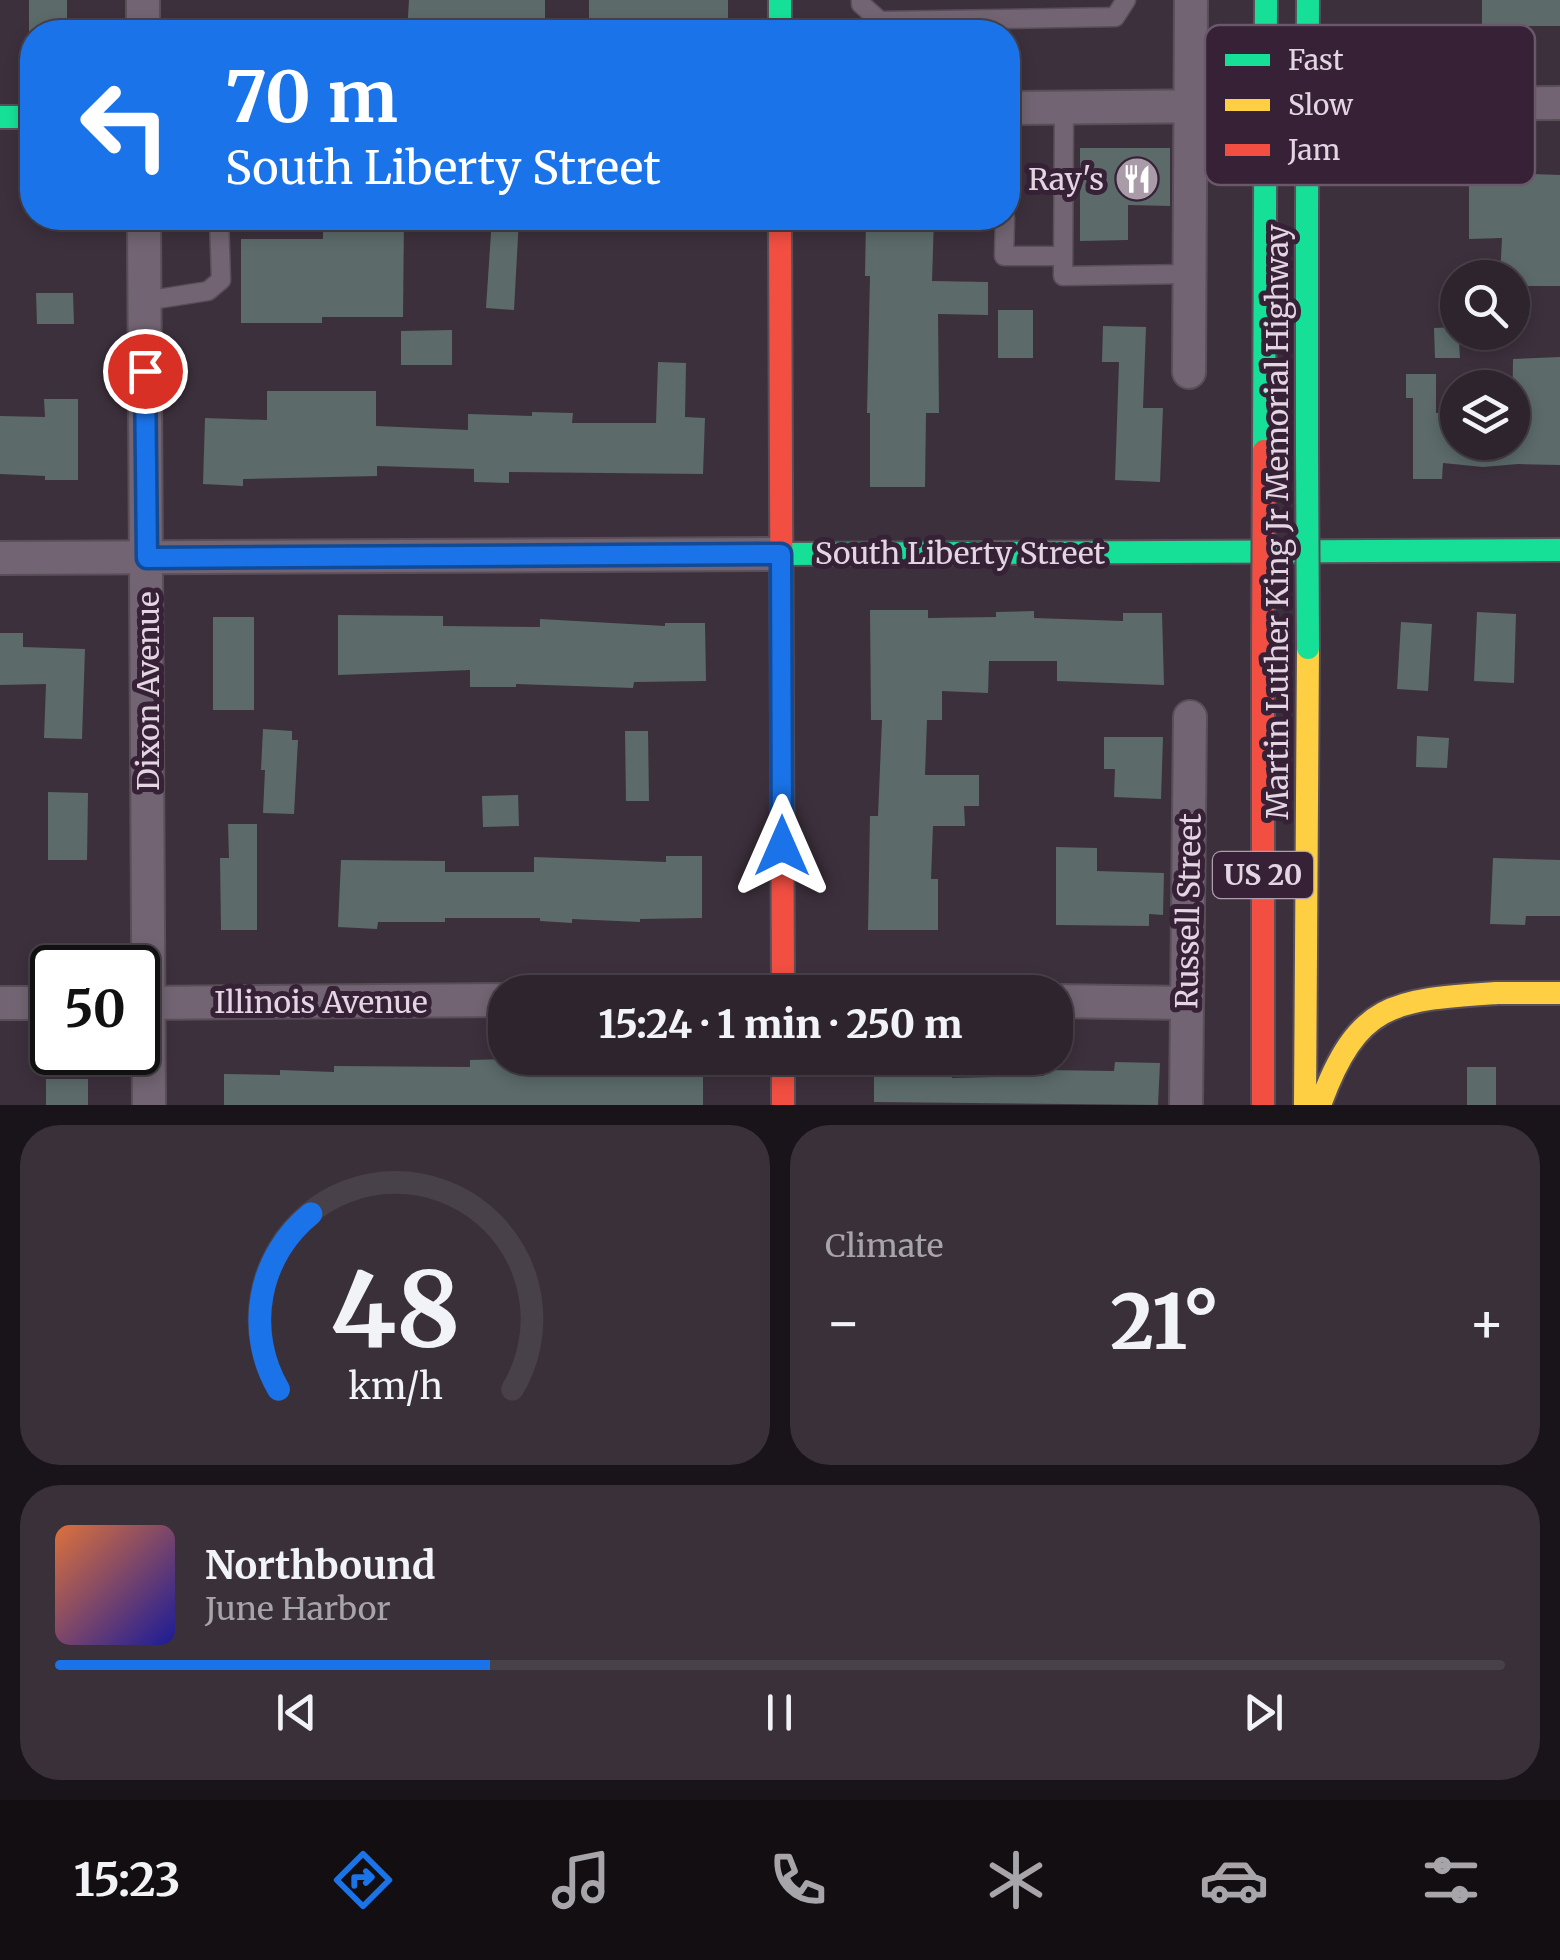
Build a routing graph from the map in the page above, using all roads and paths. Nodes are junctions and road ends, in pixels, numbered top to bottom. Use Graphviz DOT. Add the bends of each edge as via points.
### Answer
graph roads {
  1 [pos="860,0"];
  2 [pos="1126,0"];
  3 [pos="1191,0"];
  4 [pos="1266,0"];
  5 [pos="955,9"];
  6 [pos="879,20"];
  7 [pos="886,20"];
  8 [pos="1266,25"];
  9 [pos="1535,103"];
  10 [pos="1560,103"];
  11 [pos="1192,105"];
  12 [pos="1205,105"];
  13 [pos="1064,107"];
  14 [pos="1020,108"];
  15 [pos="1265,185"];
  16 [pos="1308,185"];
  17 [pos="144,230"];
  18 [pos="219,230"];
  19 [pos="780,230"];
  20 [pos="1005,230"];
  21 [pos="1064,256"];
  22 [pos="1189,274"];
  23 [pos="145,302"];
  24 [pos="1189,372"];
  25 [pos="1560,550"];
  26 [pos="781,554"];
  27 [pos="0,558"];
  28 [pos="147,558"];
  29 [pos="1190,717"];
  30 [pos="144,945"];
  31 [pos="783,975"];
  32 [pos="1560,993"];
  33 [pos="488,1000"];
  34 [pos="1073,1001"];
  35 [pos="0,1003"];
  36 [pos="30,1003"];
  37 [pos="160,1003"];
  38 [pos="1187,1003"];
  39 [pos="148,1075"];
  40 [pos="783,1075"];
  41 [pos="150,1105"];
  42 [pos="783,1105"];
  43 [pos="1186,1105"];
  44 [pos="1263,1105"];
  45 [pos="1305,1105"];
  46 [pos="1320,1105"];
  1 -- 6 [label="lane"];
  2 -- 5 [label="lane" via="1115,17"];
  3 -- 11 [label="street"];
  4 -- 8 [label="main road, Martin Luther King Jr Memorial Highway / US 20, bridge"];
  5 -- 7 [label="lane"];
  9 -- 10 [label="street"];
  11 -- 12 [label="street"];
  11 -- 13 [label="street"];
  11 -- 22 [label="street"];
  13 -- 14 [label="street"];
  13 -- 21 [label="lane"];
  15 -- 44 [label="main road, Martin Luther King Jr Memorial Highway / US 20, bridge"];
  16 -- 45 [label="main road, Martin Luther King Jr Memorial Highway / US 20, bridge"];
  17 -- 23 [label="street, Dixon Avenue"];
  18 -- 23 [label="lane" via="216,286"];
  19 -- 26 [label="main road"];
  20 -- 21 [label="lane" via="1004,256"];
  21 -- 22 [label="lane" via="1063,276"];
  22 -- 24 [label="street"];
  23 -- 28 [label="street, Dixon Avenue"];
  25 -- 26 [label="main road, South Liberty Street"];
  26 -- 28 [label="street, South Liberty Street"];
  26 -- 31 [label="main road"];
  27 -- 28 [label="street, South Liberty Street"];
  28 -- 30 [label="street, Dixon Avenue"];
  29 -- 38 [label="street, Russell Street"];
  32 -- 46 [label="main road" via="1414,1000 1381,1010 1344,1045"];
  33 -- 37 [label="street, Illinois Avenue"];
  34 -- 38 [label="street"];
  35 -- 36 [label="street"];
  38 -- 43 [label="street, Russell Street"];
  39 -- 41 [label="street, Dixon Avenue"];
  40 -- 42 [label="main road"];
}
